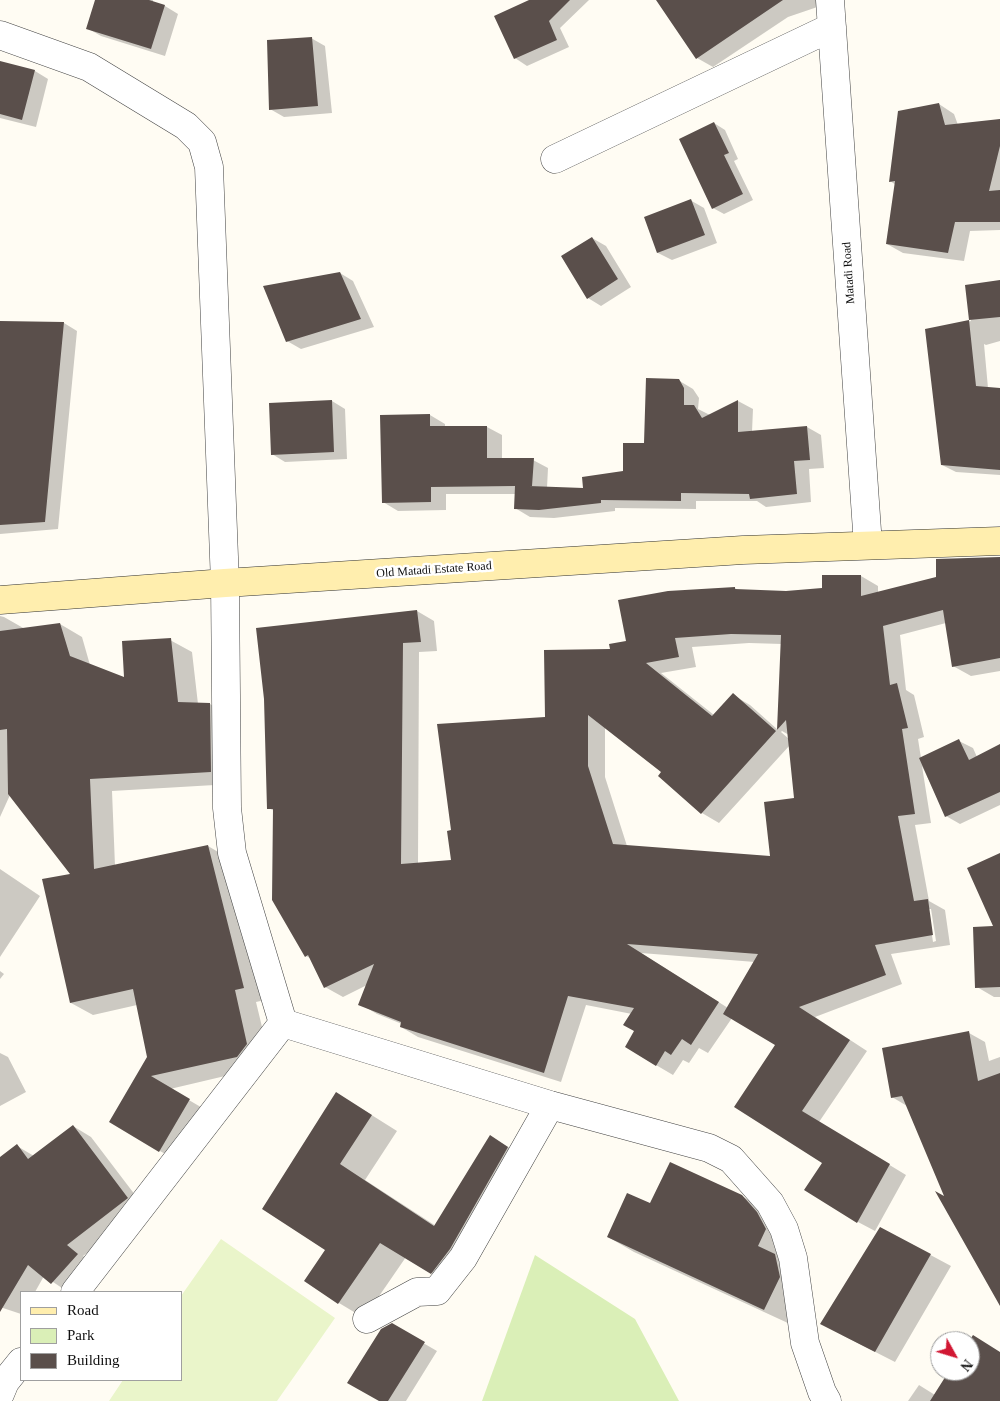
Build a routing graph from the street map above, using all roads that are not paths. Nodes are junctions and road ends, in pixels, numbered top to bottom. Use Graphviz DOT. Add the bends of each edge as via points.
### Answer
graph roads {
  1 [pos="830,0"];
  2 [pos="832,27"];
  3 [pos="0,35"];
  4 [pos="556,159"];
  5 [pos="1000,541"];
  6 [pos="868,545"];
  7 [pos="225,583"];
  8 [pos="0,600"];
  9 [pos="283,1023"];
  10 [pos="550,1106"];
  11 [pos="76,1291"];
  12 [pos="367,1319"];
  13 [pos="20,1363"];
  14 [pos="0,1394"];
  15 [pos="827,1401"];
  1 -- 2 [label="street, Matadi Road"];
  2 -- 4 [label="street"];
  2 -- 6 [label="street, Matadi Road"];
  3 -- 7 [label="street" via="88,67 186,126 202,142 209,167"];
  5 -- 6 [label="street, Old Matadi Estate Road"];
  6 -- 7 [label="street, Old Matadi Estate Road"];
  7 -- 8 [label="street, Old Matadi Estate Road"];
  7 -- 9 [label="street" via="227,808 232,853"];
  9 -- 10 [label="street"];
  9 -- 11 [label="street"];
  10 -- 12 [label="street" via="463,1258 437,1291 418,1292"];
  10 -- 15 [label="street" via="709,1148 731,1159 770,1204 784,1229 793,1258 805,1343"];
  13 -- 14 [label="street"];
}
